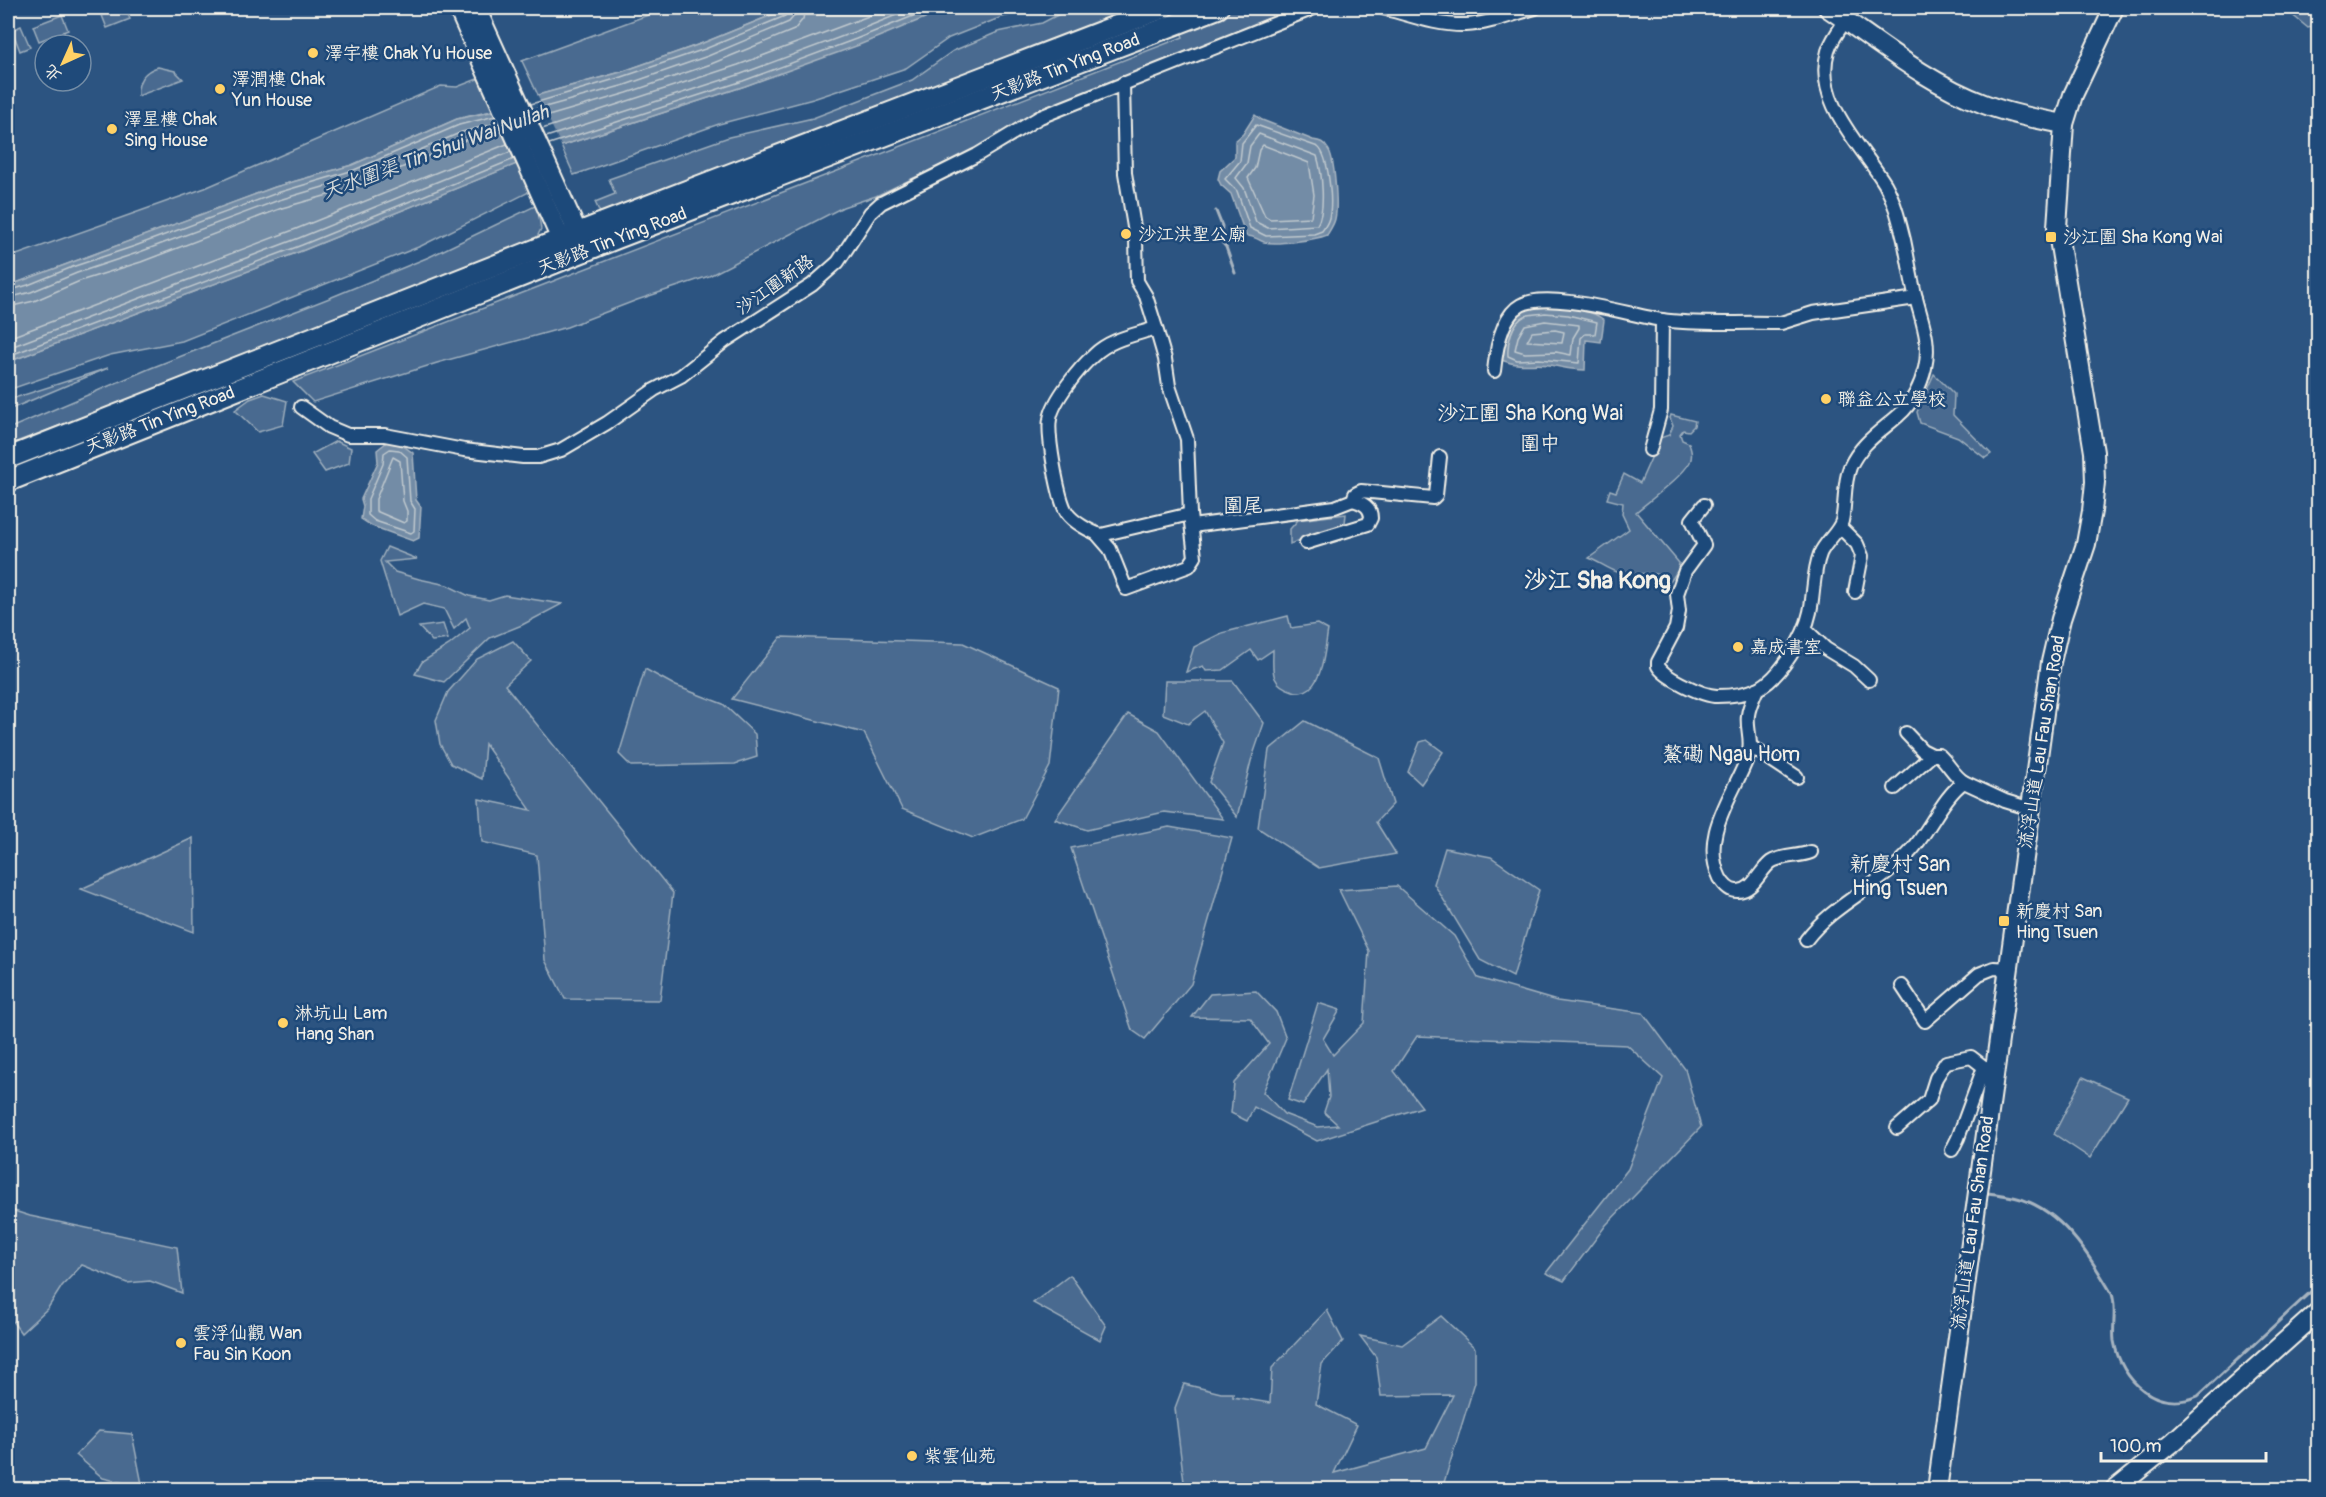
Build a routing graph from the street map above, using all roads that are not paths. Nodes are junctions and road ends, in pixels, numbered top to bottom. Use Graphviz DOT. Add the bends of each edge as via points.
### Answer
graph roads {
  1 [pos="458,8"];
  2 [pos="476,8"];
  3 [pos="1163,8"];
  4 [pos="1218,8"];
  5 [pos="1314,8"];
  6 [pos="1383,8"];
  7 [pos="1535,8"];
  8 [pos="1828,8"];
  9 [pos="2115,8"];
  10 [pos="1846,20"];
  11 [pos="488,55"];
  12 [pos="1123,84"];
  13 [pos="2064,124"];
  14 [pos="574,246"];
  15 [pos="1916,298"];
  16 [pos="1662,320"];
  17 [pos="1156,328"];
  18 [pos="1494,371"];
  19 [pos="301,407"];
  20 [pos="1650,450"];
  21 [pos="1440,457"];
  22 [pos="8,458"];
  23 [pos="8,481"];
  24 [pos="1353,501"];
  25 [pos="1704,505"];
  26 [pos="1191,520"];
  27 [pos="1840,527"];
  28 [pos="1097,534"];
  29 [pos="1306,543"];
  30 [pos="1855,592"];
  31 [pos="1804,629"];
  32 [pos="1869,680"];
  33 [pos="1757,689"];
  34 [pos="1906,733"];
  35 [pos="1750,746"];
  36 [pos="1932,755"];
  37 [pos="1797,777"];
  38 [pos="1964,782"];
  39 [pos="1895,788"];
  40 [pos="2031,809"];
  41 [pos="1811,852"];
  42 [pos="1806,940"];
  43 [pos="2009,969"];
  44 [pos="1902,986"];
  45 [pos="1989,1067"];
  46 [pos="1898,1128"];
  47 [pos="1952,1150"];
  48 [pos="2319,1312"];
  49 [pos="1936,1490"];
  50 [pos="2114,1490"];
  1 -- 11 [label="street"];
  2 -- 11 [label="street"];
  3 -- 14 [label="main road, 天影路 Tin Ying Road"];
  4 -- 14 [label="main road, 天影路 Tin Ying Road"];
  5 -- 12 [label="street, 沙江圍新路"];
  6 -- 7 [label="street" via="1461,25 1488,22"];
  8 -- 10 [label="street"];
  9 -- 13 [label="street, 流浮山道 Lau Fau Shan Road" via="2073,95"];
  10 -- 13 [label="street" via="1917,69 1965,96 2020,115"];
  10 -- 15 [label="street" via="1828,51 1827,83 1838,113 1895,205"];
  11 -- 14 [label="street"];
  12 -- 17 [label="street" via="1125,173 1136,239 1137,281"];
  12 -- 19 [label="street, 沙江圍新路" via="1040,117 977,155 881,202 838,262 812,285 725,341 681,376 561,450 522,457 385,435 348,435"];
  13 -- 40 [label="street, 流浮山道 Lau Fau Shan Road" via="2057,227 2094,452 2095,482 2086,544 2053,652"];
  14 -- 22 [label="main road, 天影路 Tin Ying Road"];
  14 -- 23 [label="main road, 天影路 Tin Ying Road"];
  15 -- 16 [label="street" via="1813,313 1781,323"];
  15 -- 27 [label="street" via="1928,352 1918,388 1910,404 1866,443 1851,466"];
  16 -- 18 [label="street" via="1548,300 1525,304 1507,320"];
  16 -- 20 [label="street" via="1661,410"];
  17 -- 26 [label="street" via="1169,386 1187,439"];
  17 -- 28 [label="street" via="1101,348 1068,386 1050,417 1057,485 1065,508 1069,516"];
  21 -- 24 [label="street" via="1436,495 1432,498 1361,491"];
  24 -- 26 [label="street" via="1335,507"];
  24 -- 29 [label="street" via="1369,509 1368,524"];
  25 -- 33 [label="street" via="1692,520 1704,546 1685,571 1677,594 1676,628 1658,666 1667,676 1715,696"];
  26 -- 28 [label="street"];
  26 -- 28 [label="street" via="1195,557 1189,566 1126,590 1110,549"];
  27 -- 30 [label="street" via="1857,544 1862,556"];
  27 -- 31 [label="street" via="1820,555"];
  31 -- 32 [label="street"];
  31 -- 33 [label="street" via="1782,668"];
  33 -- 35 [label="street" via="1748,715"];
  34 -- 36 [label="street"];
  35 -- 37 [label="street"];
  35 -- 41 [label="street" via="1714,834 1715,860 1722,881 1731,890 1743,891 1772,861"];
  36 -- 38 [label="street" via="1939,755"];
  36 -- 39 [label="street"];
  38 -- 40 [label="street"];
  38 -- 42 [label="street" via="1954,790 1910,852 1833,912"];
  40 -- 43 [label="street, 流浮山道 Lau Fau Shan Road"];
  43 -- 44 [label="street" via="1994,968 1979,974 1926,1026"];
  43 -- 45 [label="street, 流浮山道 Lau Fau Shan Road"];
  45 -- 46 [label="street" via="1971,1057 1946,1062 1929,1100"];
  45 -- 47 [label="street"];
  45 -- 49 [label="street, 流浮山道 Lau Fau Shan Road"];
  48 -- 50 [label="street"];
}
